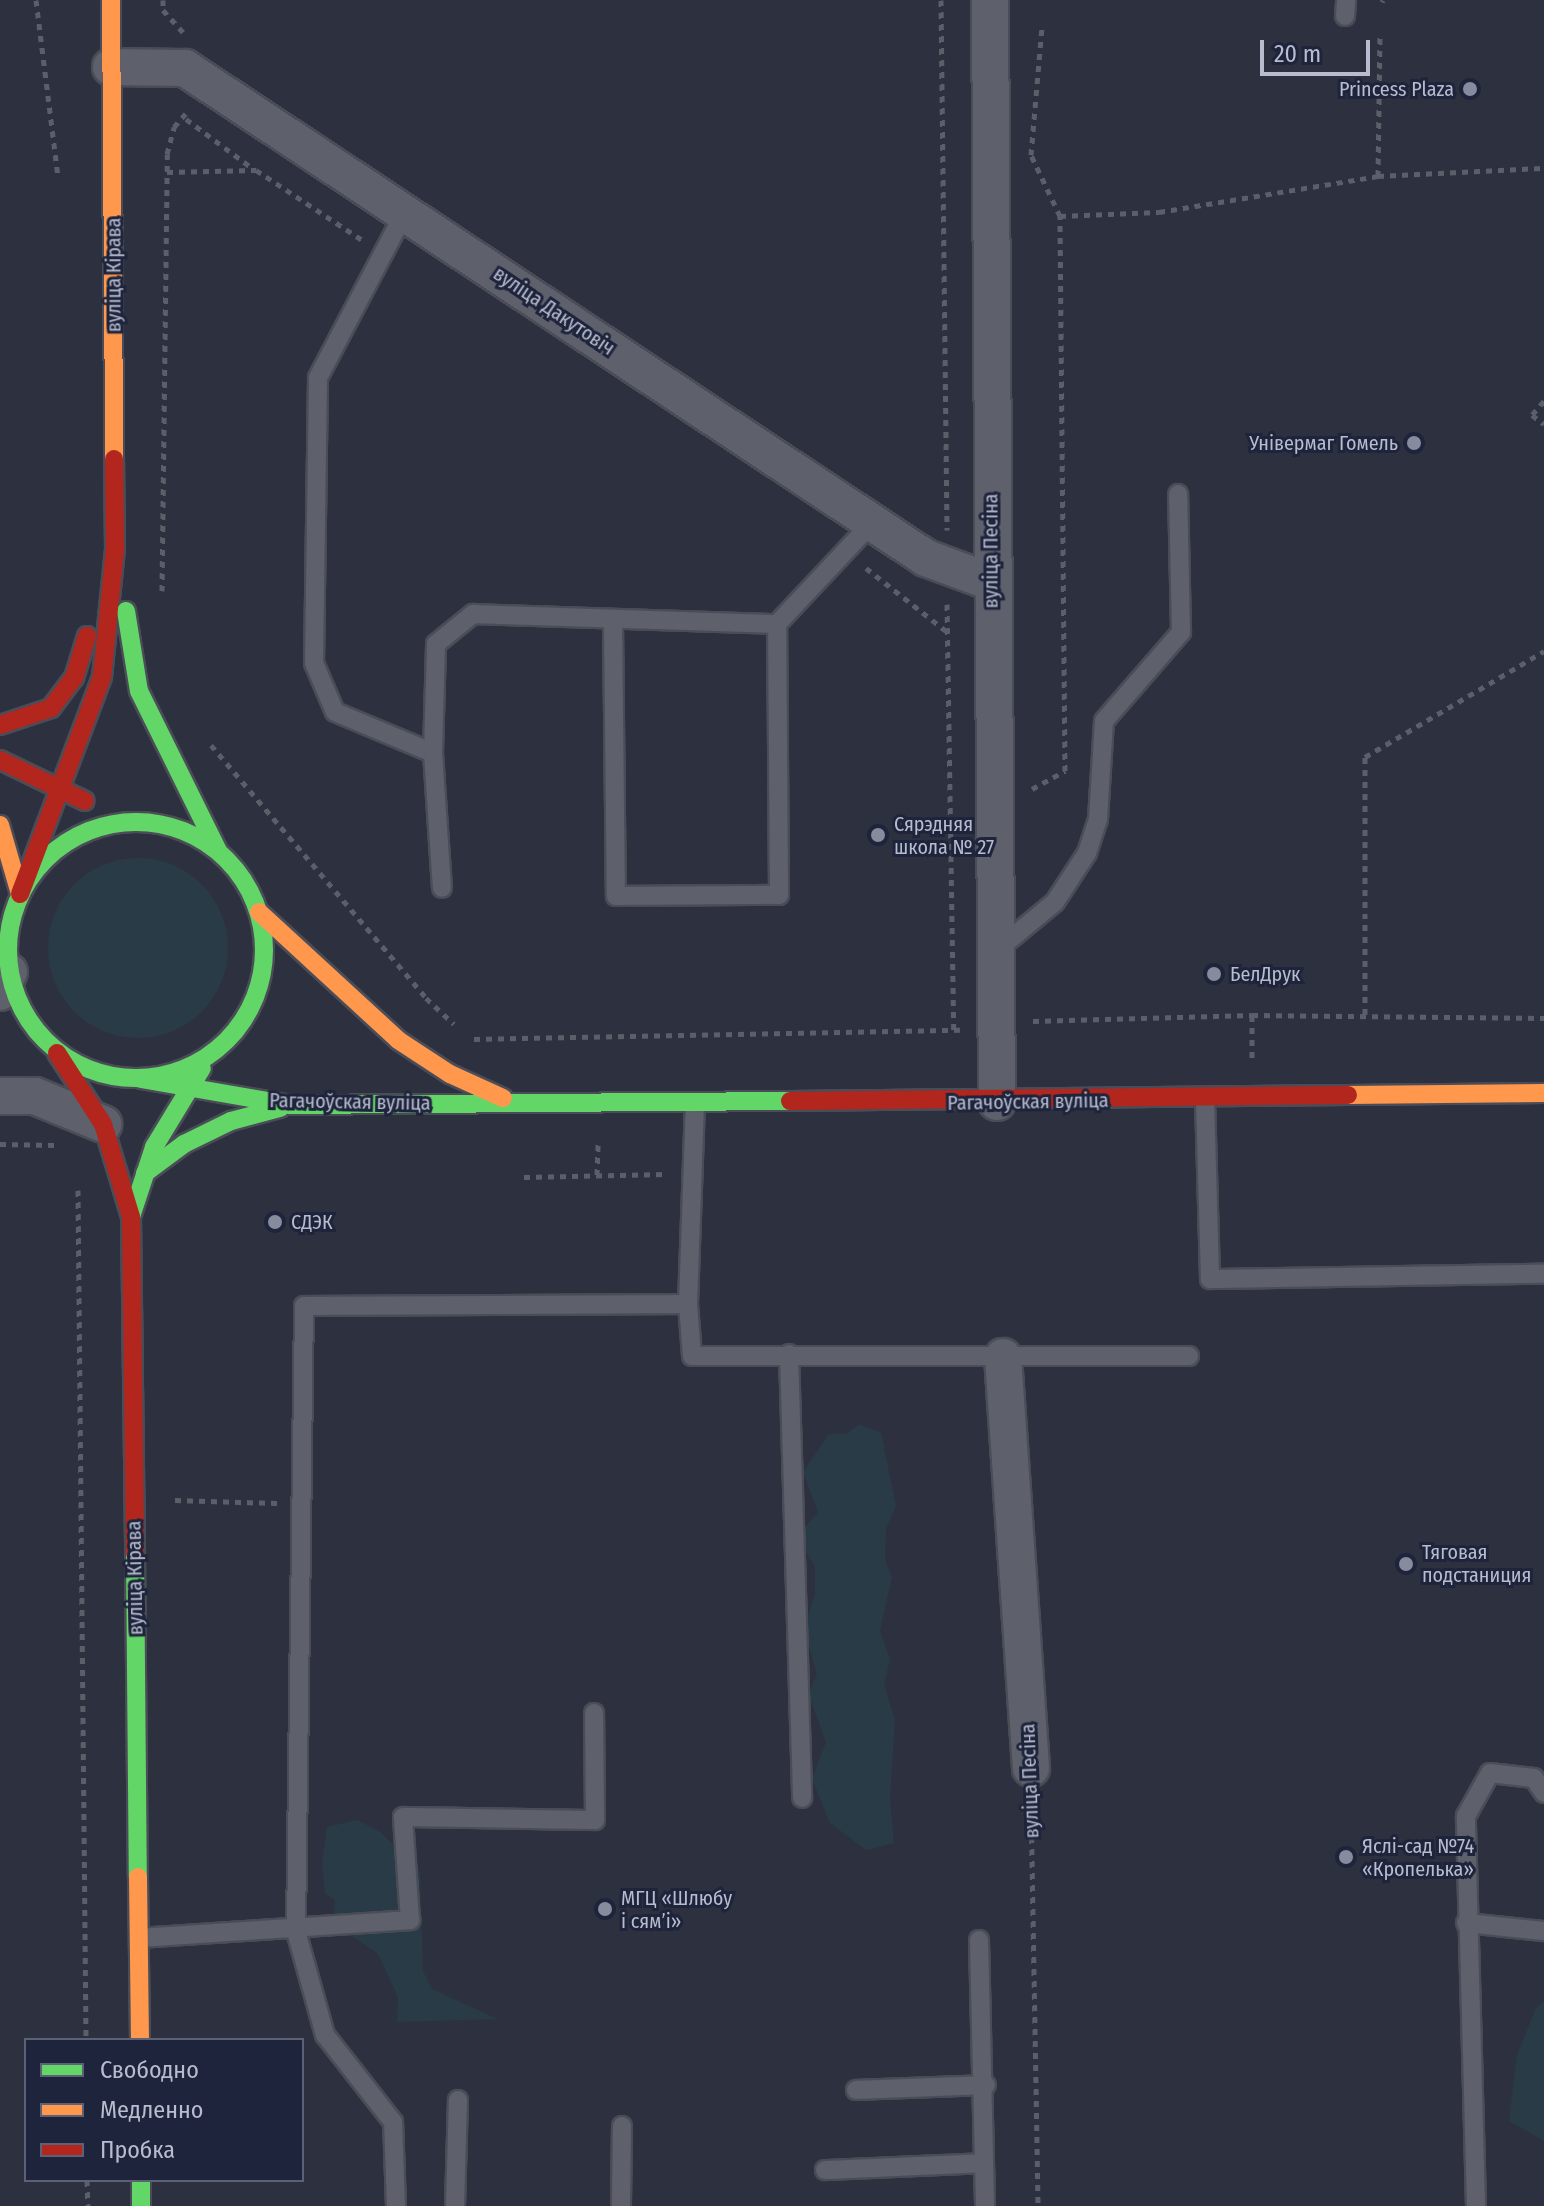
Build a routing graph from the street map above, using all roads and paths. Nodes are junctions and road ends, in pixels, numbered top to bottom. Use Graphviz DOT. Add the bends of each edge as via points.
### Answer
graph roads {
  1 [pos="36,0"];
  2 [pos="111,0"];
  3 [pos="163,0"];
  4 [pos="941,0"];
  5 [pos="990,0"];
  6 [pos="1042,27"];
  7 [pos="1380,36"];
  8 [pos="183,41"];
  9 [pos="111,67"];
  10 [pos="186,119"];
  11 [pos="1544,168"];
  12 [pos="256,170"];
  13 [pos="167,172"];
  14 [pos="58,176"];
  15 [pos="1378,176"];
  16 [pos="405,212"];
  17 [pos="1060,216"];
  18 [pos="386,249"];
  19 [pos="1544,401"];
  20 [pos="1544,424"];
  21 [pos="1178,494"];
  22 [pos="872,523"];
  23 [pos="115,550"];
  24 [pos="844,551"];
  25 [pos="947,566"];
  26 [pos="991,582"];
  27 [pos="613,621"];
  28 [pos="777,624"];
  29 [pos="947,631"];
  30 [pos="1544,651"];
  31 [pos="0,725"];
  32 [pos="433,753"];
  33 [pos="0,760"];
  34 [pos="58,788"];
  35 [pos="1027,791"];
  36 [pos="127,822"];
  37 [pos="0,825"];
  38 [pos="218,851"];
  39 [pos="442,888"];
  40 [pos="20,894"];
  41 [pos="259,912"];
  42 [pos="995,952"];
  43 [pos="4,982"];
  44 [pos="1365,1015"];
  45 [pos="1544,1018"];
  46 [pos="995,1024"];
  47 [pos="57,1053"];
  48 [pos="210,1056"];
  49 [pos="141,1079"];
  50 [pos="190,1089"];
  51 [pos="1544,1093"];
  52 [pos="0,1096"];
  53 [pos="1205,1099"];
  54 [pos="997,1102"];
  55 [pos="513,1103"];
  56 [pos="695,1103"];
  57 [pos="290,1105"];
  58 [pos="103,1124"];
  59 [pos="0,1144"];
  60 [pos="62,1146"];
  61 [pos="668,1174"];
  62 [pos="141,1176"];
  63 [pos="524,1177"];
  64 [pos="78,1178"];
  65 [pos="131,1217"];
  66 [pos="1544,1274"];
  67 [pos="688,1304"];
  68 [pos="789,1354"];
  69 [pos="1189,1356"];
  70 [pos="1003,1357"];
  71 [pos="174,1500"];
  72 [pos="302,1503"];
  73 [pos="594,1713"];
  74 [pos="1031,1768"];
  75 [pos="1544,1793"];
  76 [pos="802,1798"];
  77 [pos="1466,1923"];
  78 [pos="296,1931"];
  79 [pos="1544,1931"];
  80 [pos="140,1938"];
  81 [pos="979,1940"];
  82 [pos="86,2038"];
  83 [pos="140,2038"];
  84 [pos="986,2085"];
  85 [pos="856,2090"];
  86 [pos="458,2100"];
  87 [pos="622,2126"];
  88 [pos="984,2163"];
  89 [pos="825,2170"];
  90 [pos="87,2182"];
  91 [pos="141,2182"];
  92 [pos="88,2206"];
  93 [pos="141,2206"];
  94 [pos="396,2206"];
  95 [pos="455,2206"];
  96 [pos="621,2206"];
  97 [pos="985,2206"];
  98 [pos="1038,2206"];
  99 [pos="1476,2206"];
  1 -- 14 [label="path"];
  2 -- 9 [label="main road, вуліца Кірава"];
  3 -- 8 [label="path" via="163,10 183,30"];
  4 -- 25 [label="path"];
  5 -- 26 [label="street, вуліца Песіна"];
  6 -- 17 [label="path" via="1031,155"];
  7 -- 15 [label="path"];
  9 -- 16 [label="street, вуліца Дакутовіч" via="185,68"];
  9 -- 23 [label="main road, вуліца Кірава"];
  10 -- 12 [label="path"];
  11 -- 15 [label="path"];
  12 -- 13 [label="path"];
  12 -- 18 [label="path" via="366,243"];
  15 -- 17 [label="path" via="1159,212"];
  16 -- 18 [label="lane"];
  16 -- 22 [label="street, вуліца Дакутовіч"];
  17 -- 35 [label="path" via="1065,771"];
  18 -- 32 [label="lane" via="318,378 314,663 335,712"];
  19 -- 20 [label="path" via="1532,415"];
  21 -- 42 [label="lane" via="1181,632 1104,721 1098,819 1087,853 1055,902"];
  22 -- 24 [label="lane"];
  22 -- 25 [label="street, вуліца Дакутовіч"];
  23 -- 31 [label="main road" via="74,678 51,708"];
  23 -- 34 [label="main road, вуліца Кірава" via="102,677"];
  23 -- 38 [label="main road, вуліца Кірава" via="139,691"];
  24 -- 28 [label="lane"];
  24 -- 29 [label="path"];
  25 -- 26 [label="street, вуліца Дакутовіч"];
  25 -- 29 [label="path"];
  26 -- 42 [label="street, вуліца Песіна"];
  27 -- 28 [label="lane"];
  27 -- 28 [label="lane" via="616,896 779,895"];
  27 -- 32 [label="lane" via="473,614 436,644"];
  29 -- 46 [label="path" via="954,1031"];
  30 -- 44 [label="path" via="1365,757"];
  32 -- 39 [label="lane"];
  33 -- 34 [label="main road"];
  34 -- 36 [label="main road"];
  34 -- 40 [label="main road, вуліца Кірава"];
  36 -- 38 [label="main road" via="175,827"];
  36 -- 40 [label="main road" via="71,841 46,857"];
  37 -- 40 [label="main road"];
  38 -- 41 [label="main road" via="243,879"];
  40 -- 43 [label="main road" via="8,931"];
  41 -- 48 [label="main road" via="262,977 252,1007 234,1035"];
  41 -- 55 [label="main road, Рагачоўская вуліца" via="398,1040 450,1074"];
  42 -- 46 [label="street, вуліца Песіна"];
  43 -- 47 [label="main road" via="25,1017"];
  44 -- 45 [label="path"];
  44 -- 46 [label="path"];
  46 -- 54 [label="street, вуліца Песіна"];
  47 -- 49 [label="main road" via="97,1073"];
  47 -- 58 [label="main road, вуліца Кірава"];
  48 -- 49 [label="main road" via="177,1072"];
  48 -- 50 [label="main road, вуліца Кірава"];
  49 -- 50 [label="main road, Рагачоўская вуліца"];
  50 -- 57 [label="main road, Рагачоўская вуліца"];
  50 -- 62 [label="main road, вуліца Кірава"];
  51 -- 53 [label="main road, Рагачоўская вуліца"];
  52 -- 58 [label="street" via="35,1096"];
  53 -- 54 [label="main road, Рагачоўская вуліца"];
  53 -- 66 [label="lane" via="1210,1279"];
  54 -- 56 [label="main road, Рагачоўская вуліца"];
  55 -- 56 [label="main road, Рагачоўская вуліца"];
  55 -- 57 [label="main road, Рагачоўская вуліца"];
  56 -- 67 [label="lane"];
  57 -- 62 [label="main road" via="231,1121 184,1144"];
  58 -- 65 [label="main road, вуліца Кірава"];
  59 -- 60 [label="path"];
  61 -- 63 [label="path"];
  62 -- 65 [label="main road, вуліца Кірава"];
  64 -- 82 [label="path"];
  65 -- 80 [label="main road, вуліца Кірава"];
  67 -- 68 [label="lane" via="692,1356"];
  67 -- 72 [label="lane" via="304,1306"];
  68 -- 70 [label="lane"];
  68 -- 76 [label="lane"];
  69 -- 70 [label="lane"];
  70 -- 74 [label="street, вуліца Песіна"];
  71 -- 72 [label="path"];
  72 -- 78 [label="lane"];
  73 -- 78 [label="lane" via="595,1820 403,1817 410,1920 349,1921"];
  74 -- 98 [label="path, вуліца Песіна"];
  75 -- 77 [label="lane" via="1534,1778 1490,1773 1466,1816"];
  77 -- 79 [label="lane"];
  77 -- 99 [label="lane"];
  78 -- 80 [label="lane"];
  78 -- 94 [label="lane" via="325,2035 393,2122"];
  80 -- 83 [label="main road, вуліца Кірава"];
  81 -- 84 [label="lane"];
  84 -- 85 [label="lane"];
  84 -- 88 [label="lane"];
  86 -- 95 [label="lane"];
  87 -- 96 [label="lane"];
  88 -- 89 [label="lane"];
  88 -- 97 [label="lane"];
  90 -- 92 [label="path"];
  91 -- 93 [label="main road"];
}
